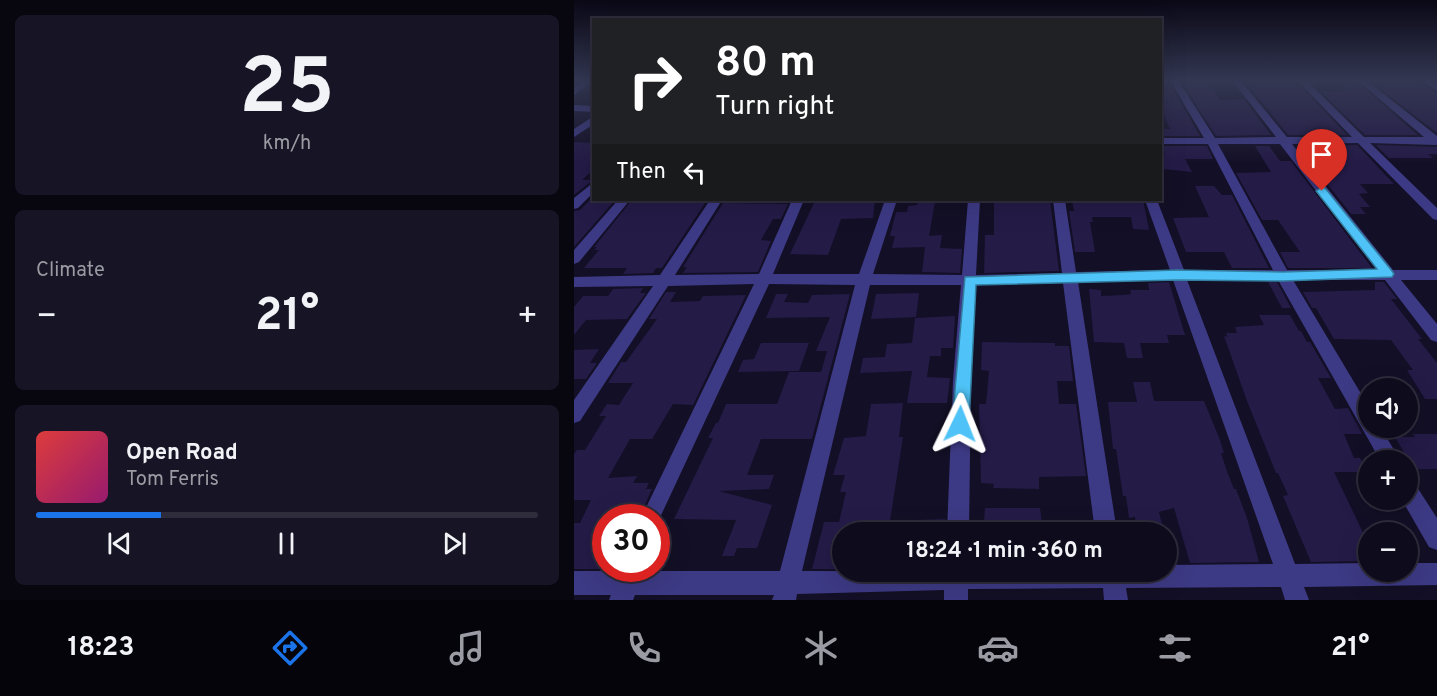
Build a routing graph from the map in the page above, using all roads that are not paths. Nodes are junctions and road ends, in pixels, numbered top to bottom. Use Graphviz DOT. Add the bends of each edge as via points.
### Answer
graph roads {
  1 [pos="574,108"];
  2 [pos="1191,108"];
  3 [pos="1257,108"];
  4 [pos="1328,108"];
  5 [pos="1396,108"];
  6 [pos="592,109"];
  7 [pos="592,120"];
  8 [pos="574,134"];
  9 [pos="1162,141"];
  10 [pos="1282,141"];
  11 [pos="1360,141"];
  12 [pos="1436,141"];
  13 [pos="1212,142"];
  14 [pos="592,187"];
  15 [pos="623,201"];
  16 [pos="715,201"];
  17 [pos="798,201"];
  18 [pos="891,201"];
  19 [pos="974,201"];
  20 [pos="1059,201"];
  21 [pos="1151,201"];
  22 [pos="574,205"];
  23 [pos="1436,216"];
  24 [pos="574,259"];
  25 [pos="1387,274"];
  26 [pos="1177,275"];
  27 [pos="1436,275"];
  28 [pos="1283,276"];
  29 [pos="1071,277"];
  30 [pos="764,279"];
  31 [pos="665,280"];
  32 [pos="864,280"];
  33 [pos="970,280"];
  34 [pos="574,282"];
  35 [pos="1436,336"];
  36 [pos="1358,405"];
  37 [pos="574,415"];
  38 [pos="657,504"];
  39 [pos="1418,508"];
  40 [pos="958,522"];
  41 [pos="1105,522"];
  42 [pos="1436,539"];
  43 [pos="1436,574"];
  44 [pos="1288,576"];
  45 [pos="574,583"];
  46 [pos="956,583"];
  47 [pos="1114,583"];
  48 [pos="627,584"];
  49 [pos="786,591"];
  50 [pos="1297,600"];
  1 -- 6 [label="street"];
  2 -- 13 [label="street"];
  3 -- 10 [label="street"];
  4 -- 11 [label="street"];
  5 -- 12 [label="street"];
  7 -- 8 [label="street"];
  9 -- 13 [label="street"];
  10 -- 11 [label="street"];
  10 -- 13 [label="street"];
  10 -- 25 [label="street"];
  11 -- 12 [label="street"];
  11 -- 23 [label="street"];
  13 -- 28 [label="street"];
  14 -- 22 [label="street"];
  15 -- 24 [label="street"];
  16 -- 31 [label="street"];
  17 -- 30 [label="street"];
  18 -- 32 [label="street"];
  19 -- 33 [label="street"];
  20 -- 29 [label="street"];
  21 -- 26 [label="street"];
  25 -- 27 [label="street"];
  25 -- 28 [label="street"];
  25 -- 35 [label="street"];
  26 -- 28 [label="street"];
  26 -- 29 [label="street"];
  26 -- 44 [label="street"];
  28 -- 36 [label="street"];
  29 -- 33 [label="street"];
  29 -- 41 [label="street"];
  30 -- 31 [label="street"];
  30 -- 32 [label="street"];
  30 -- 38 [label="street"];
  31 -- 34 [label="street"];
  31 -- 37 [label="street"];
  32 -- 33 [label="street"];
  32 -- 49 [label="street"];
  33 -- 40 [label="street" via="962,380"];
  39 -- 42 [label="street"];
  43 -- 44 [label="street"];
  44 -- 47 [label="street"];
  44 -- 50 [label="street"];
  45 -- 48 [label="street"];
  46 -- 47 [label="street"];
  46 -- 49 [label="street"];
  48 -- 49 [label="street"];
}
